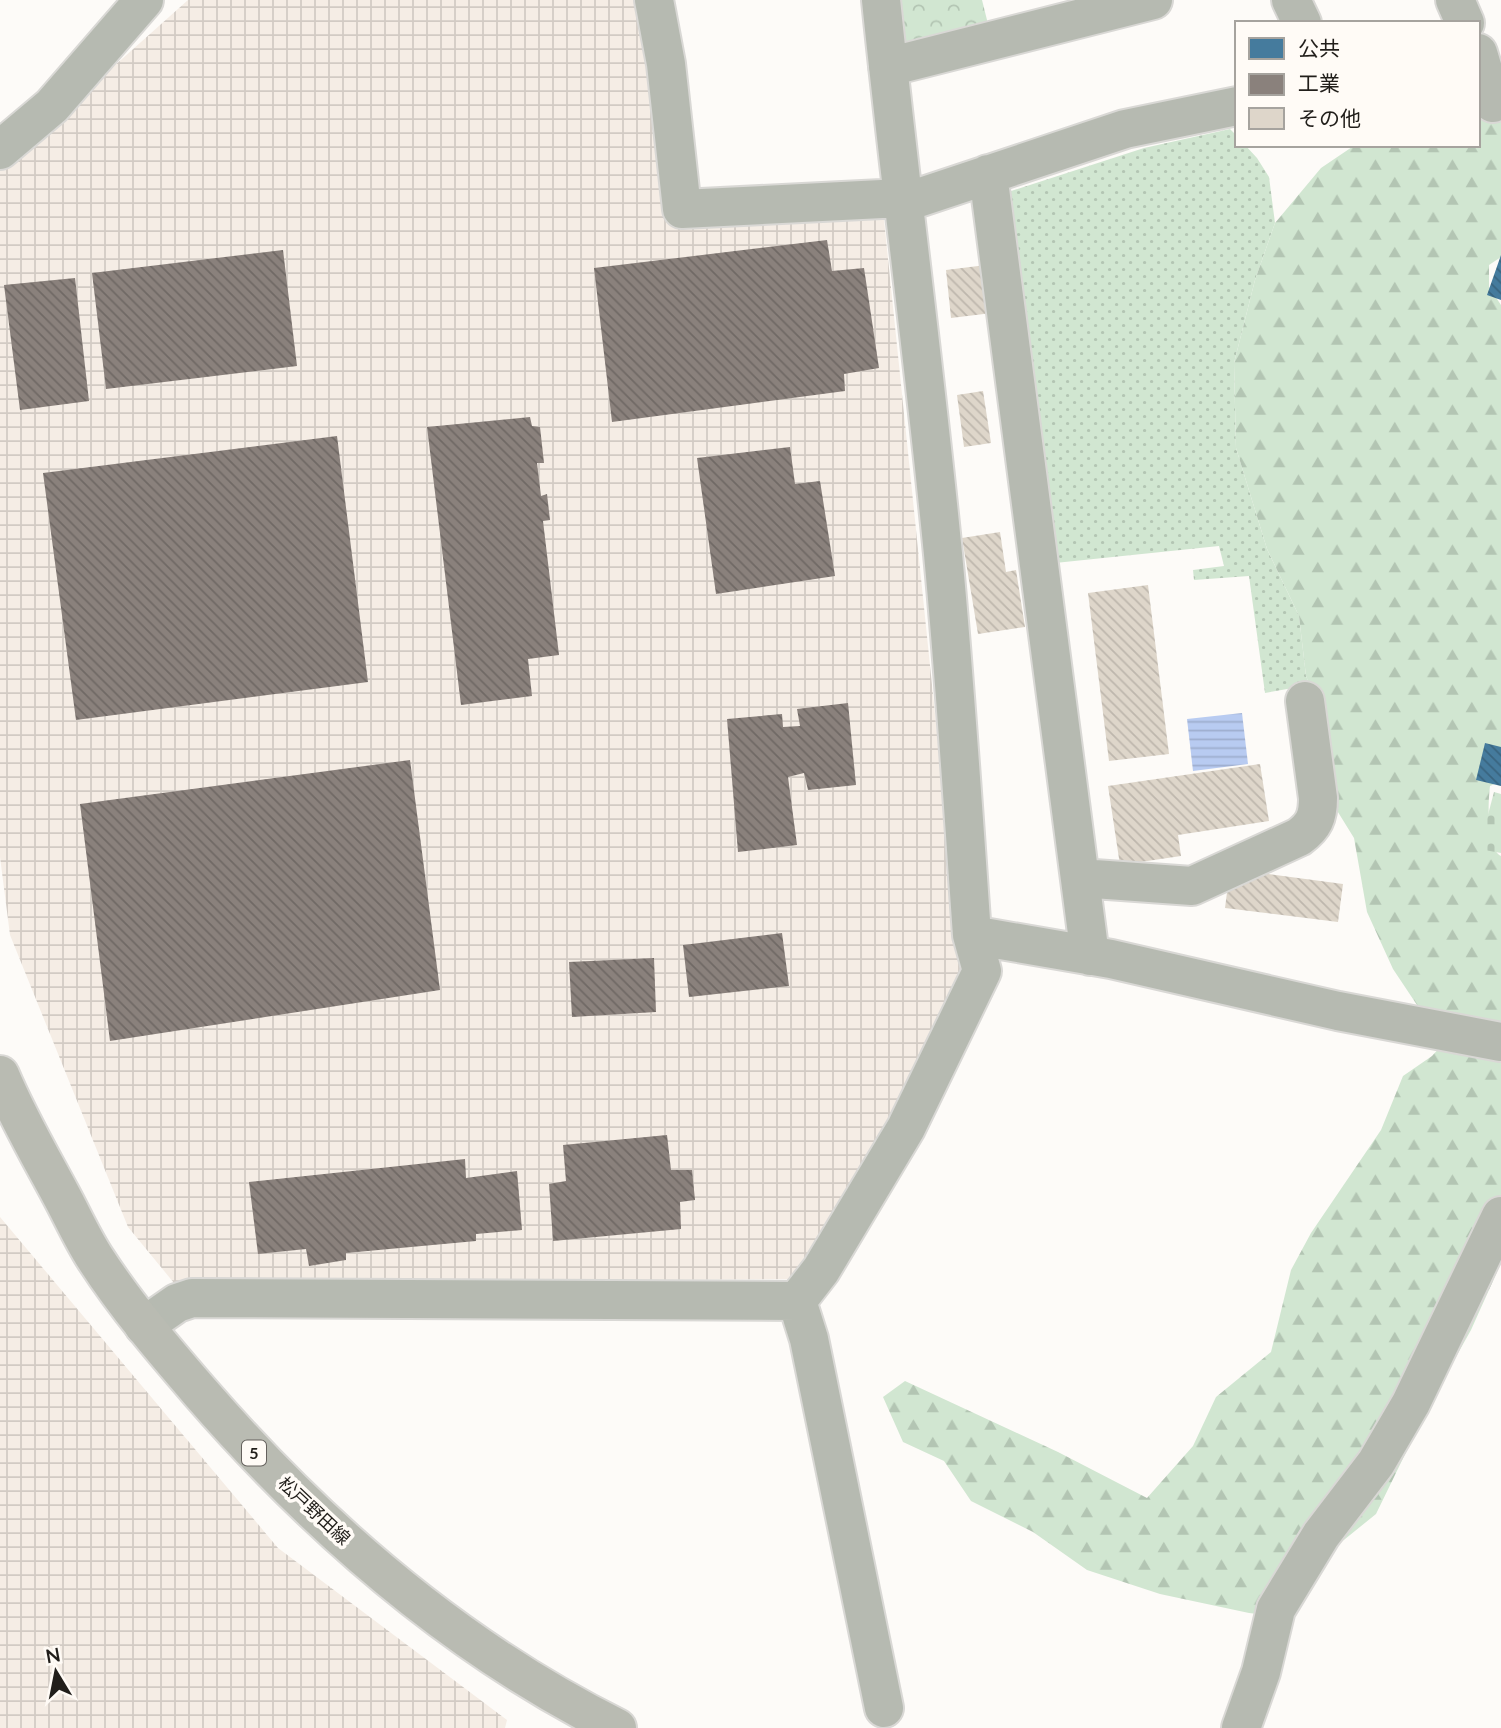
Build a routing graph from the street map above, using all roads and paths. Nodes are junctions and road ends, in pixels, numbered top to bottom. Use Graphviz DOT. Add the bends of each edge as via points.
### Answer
graph roads {
  1 [pos="144,0"];
  2 [pos="654,0"];
  3 [pos="881,0"];
  4 [pos="1153,0"];
  5 [pos="1291,0"];
  6 [pos="1455,0"];
  7 [pos="1302,21"];
  8 [pos="1464,21"];
  9 [pos="1480,61"];
  10 [pos="888,67"];
  11 [pos="1491,103"];
  12 [pos="1235,106"];
  13 [pos="0,150"];
  14 [pos="988,174"];
  15 [pos="903,201"];
  16 [pos="1305,701"];
  17 [pos="1080,878"];
  18 [pos="972,935"];
  19 [pos="1090,956"];
  20 [pos="1501,1042"];
  21 [pos="0,1075"];
  22 [pos="1501,1216"];
  23 [pos="797,1301"];
  24 [pos="144,1326"];
  25 [pos="884,1708"];
  26 [pos="617,1728"];
  27 [pos="1241,1728"];
  1 -- 13 [label="street" via="52,106"];
  2 -- 15 [label="street" via="682,209"];
  3 -- 10 [label="street"];
  4 -- 10 [label="street"];
  5 -- 7 [label="street"];
  6 -- 8 [label="street"];
  9 -- 11 [label="street"];
  10 -- 15 [label="street"];
  12 -- 14 [label="street" via="1125,129"];
  14 -- 15 [label="street"];
  14 -- 17 [label="street"];
  15 -- 18 [label="street" via="943,556"];
  16 -- 17 [label="street" via="1318,798 1313,827 1192,886"];
  17 -- 19 [label="street"];
  18 -- 19 [label="street"];
  18 -- 23 [label="street" via="982,971 906,1128 821,1270"];
  19 -- 20 [label="street"];
  21 -- 24 [label="main road, 松戸野田線 / 5" via="95,1258"];
  22 -- 27 [label="street" via="1411,1403 1376,1463 1321,1535 1276,1609"];
  23 -- 24 [label="street" via="192,1298"];
  23 -- 25 [label="street" via="809,1339"];
  24 -- 26 [label="main road, 松戸野田線 / 5" via="249,1449 323,1522 492,1655"];
}
